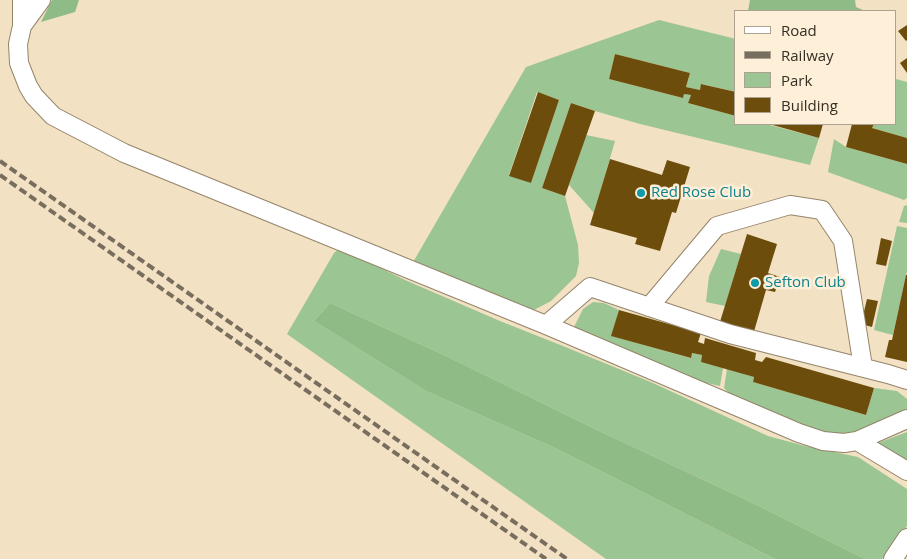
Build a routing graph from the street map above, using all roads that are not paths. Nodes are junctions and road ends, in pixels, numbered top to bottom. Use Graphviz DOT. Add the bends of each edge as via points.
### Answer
graph roads {
  1 [pos="22,0"];
  2 [pos="41,0"];
  3 [pos="22,26"];
  4 [pos="649,307"];
  5 [pos="546,325"];
  6 [pos="863,368"];
  7 [pos="907,380"];
  8 [pos="907,419"];
  9 [pos="857,441"];
  10 [pos="907,471"];
  11 [pos="907,538"];
  12 [pos="893,559"];
  1 -- 3 [label="lane"];
  2 -- 3 [label="lane"];
  3 -- 5 [label="lane" via="18,44 19,63 34,96 53,116 124,153"];
  4 -- 5 [label="lane" via="590,287"];
  4 -- 6 [label="lane" via="730,334"];
  4 -- 6 [label="lane" via="718,226 790,204 822,210 843,241"];
  5 -- 9 [label="lane" via="799,434 823,441"];
  6 -- 7 [label="lane"];
  8 -- 9 [label="lane"];
  9 -- 10 [label="lane"];
  11 -- 12 [label="lane"];
}
